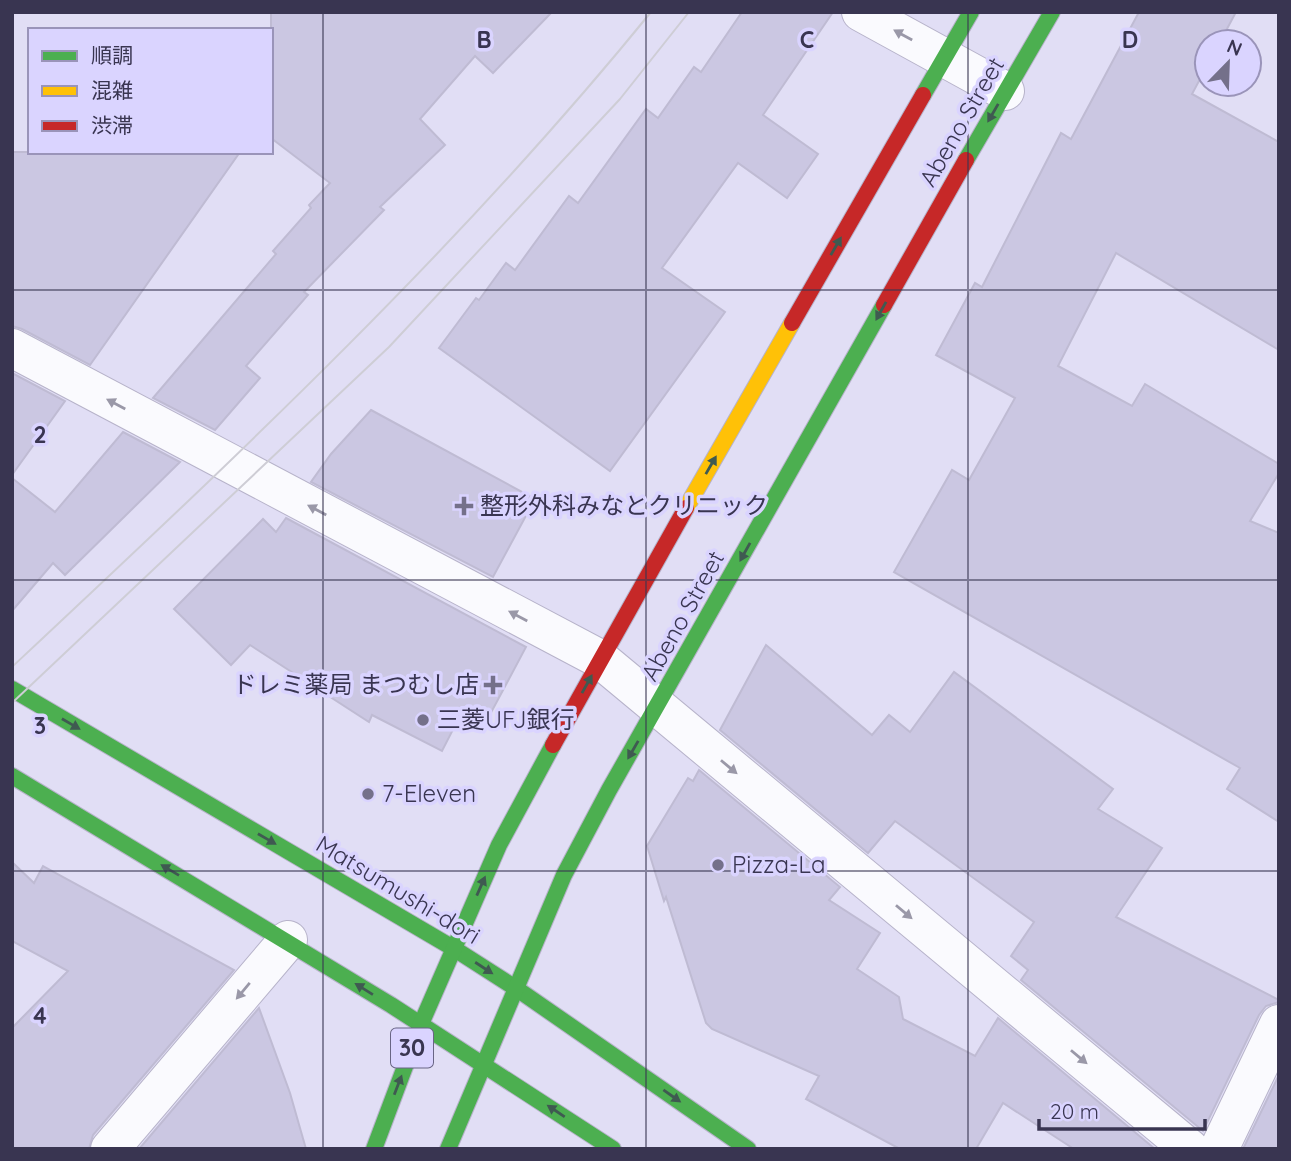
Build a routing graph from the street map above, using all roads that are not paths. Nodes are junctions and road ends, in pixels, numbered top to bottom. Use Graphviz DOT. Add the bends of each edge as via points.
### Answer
graph roads {
  1 [pos="861,12"];
  2 [pos="971,12"];
  3 [pos="1052,12"];
  4 [pos="944,58"];
  5 [pos="1005,91"];
  6 [pos="12,348"];
  7 [pos="600,659"];
  8 [pos="12,689"];
  9 [pos="658,708"];
  10 [pos="12,776"];
  11 [pos="288,940"];
  12 [pos="453,948"];
  13 [pos="517,989"];
  14 [pos="421,1024"];
  15 [pos="1279,1024"];
  16 [pos="485,1063"];
  17 [pos="110,1149"];
  18 [pos="374,1149"];
  19 [pos="448,1149"];
  20 [pos="613,1149"];
  21 [pos="748,1149"];
  22 [pos="1190,1149"];
  23 [pos="1219,1149"];
  4 -- 1 [label="street, one-way"];
  2 -- 4 [label="main road, Abeno Street / 30"];
  3 -- 5 [label="main road, Abeno Street"];
  4 -- 5 [label="street"];
  7 -- 4 [label="main road, Abeno Street / 30, one-way"];
  5 -- 9 [label="main road, Abeno Street, one-way"];
  7 -- 6 [label="street, one-way"];
  7 -- 9 [label="street"];
  12 -- 7 [label="main road, Abeno Street / 30, one-way" via="499,845"];
  8 -- 12 [label="main road, Matsumushi-dori, one-way"];
  9 -- 13 [label="main road, Abeno Street, one-way" via="564,875"];
  9 -- 22 [label="street, one-way"];
  11 -- 10 [label="main road, one-way"];
  14 -- 11 [label="main road, one-way"];
  11 -- 17 [label="street, one-way"];
  12 -- 13 [label="main road, Matsumushi-dori, one-way"];
  12 -- 14 [label="main road, Abeno Street / 30"];
  13 -- 16 [label="main road, Abeno Street"];
  13 -- 21 [label="main road, Matsumushi-dori, one-way"];
  14 -- 16 [label="main road"];
  18 -- 14 [label="main road, Abeno Street / 30, one-way"];
  15 -- 23 [label="street"];
  16 -- 19 [label="main road, Abeno Street"];
  20 -- 16 [label="main road, one-way"];
}
